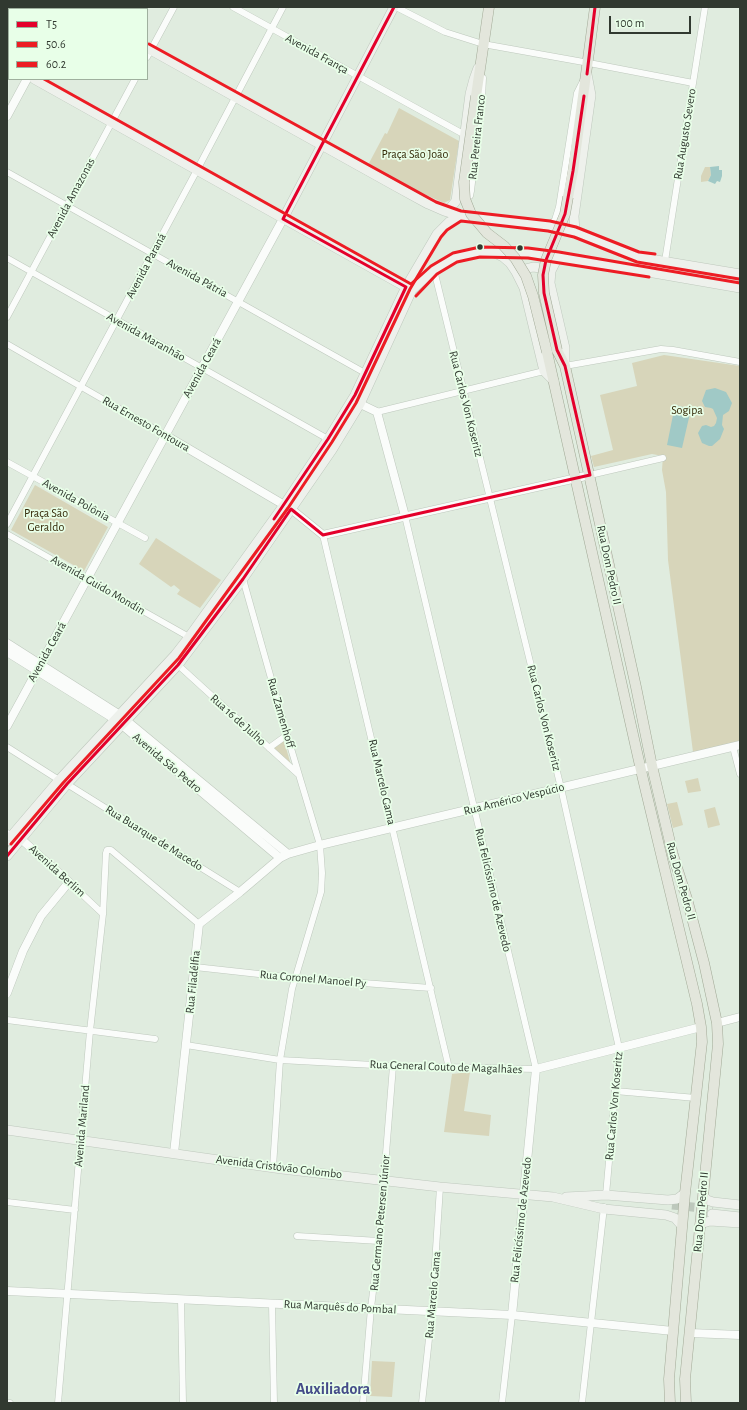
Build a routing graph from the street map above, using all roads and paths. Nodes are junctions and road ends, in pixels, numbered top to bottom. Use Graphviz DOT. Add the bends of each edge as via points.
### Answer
graph roads {
  1 [pos="174,7"];
  2 [pos="233,7"];
  3 [pos="283,7"];
  4 [pos="395,7"];
  5 [pos="489,7"];
  6 [pos="595,7"];
  7 [pos="705,7"];
  8 [pos="271,28"];
  9 [pos="483,44"];
  10 [pos="148,52"];
  11 [pos="481,62"];
  12 [pos="589,63"];
  13 [pos="587,74"];
  14 [pos="358,77"];
  15 [pos="26,80"];
  16 [pos="36,80"];
  17 [pos="134,80"];
  18 [pos="693,83"];
  19 [pos="235,97"];
  20 [pos="7,116"];
  21 [pos="112,122"];
  22 [pos="465,135"];
  23 [pos="321,146"];
  24 [pos="197,170"];
  25 [pos="7,172"];
  26 [pos="456,201"];
  27 [pos="67,206"];
  28 [pos="444,211"];
  29 [pos="460,216"];
  30 [pos="283,218"];
  31 [pos="549,226"];
  32 [pos="575,232"];
  33 [pos="494,252"];
  34 [pos="152,254"];
  35 [pos="558,257"];
  36 [pos="7,258"];
  37 [pos="666,261"];
  38 [pos="434,270"];
  39 [pos="551,271"];
  40 [pos="31,272"];
  41 [pos="517,273"];
  42 [pos="740,274"];
  43 [pos="740,288"];
  44 [pos="409,289"];
  45 [pos="238,302"];
  46 [pos="7,317"];
  47 [pos="116,321"];
  48 [pos="7,344"];
  49 [pos="552,351"];
  50 [pos="740,362"];
  51 [pos="565,366"];
  52 [pos="202,368"];
  53 [pos="544,371"];
  54 [pos="365,373"];
  55 [pos="554,381"];
  56 [pos="81,387"];
  57 [pos="463,391"];
  58 [pos="356,402"];
  59 [pos="377,412"];
  60 [pos="165,435"];
  61 [pos="328,439"];
  62 [pos="663,458"];
  63 [pos="7,462"];
  64 [pos="590,475"];
  65 [pos="33,476"];
  66 [pos="575,478"];
  67 [pos="490,497"];
  68 [pos="287,507"];
  69 [pos="405,516"];
  70 [pos="117,523"];
  71 [pos="7,524"];
  72 [pos="7,534"];
  73 [pos="323,535"];
  74 [pos="145,538"];
  75 [pos="87,579"];
  76 [pos="243,579"];
  77 [pos="189,637"];
  78 [pos="7,644"];
  79 [pos="7,652"];
  80 [pos="178,665"];
  81 [pos="39,668"];
  82 [pos="121,720"];
  83 [pos="7,726"];
  84 [pos="287,735"];
  85 [pos="737,746"];
  86 [pos="7,747"];
  87 [pos="269,748"];
  88 [pos="652,766"];
  89 [pos="641,768"];
  90 [pos="740,774"];
  91 [pos="299,775"];
  92 [pos="63,782"];
  93 [pos="561,788"];
  94 [pos="473,808"];
  95 [pos="393,829"];
  96 [pos="256,832"];
  97 [pos="8,837"];
  98 [pos="21,839"];
  99 [pos="320,845"];
  100 [pos="288,854"];
  101 [pos="7,856"];
  102 [pos="280,858"];
  103 [pos="69,882"];
  104 [pos="240,892"];
  105 [pos="103,914"];
  106 [pos="199,924"];
  107 [pos="195,967"];
  108 [pos="295,978"];
  109 [pos="431,988"];
  110 [pos="7,993"];
  111 [pos="740,1017"];
  112 [pos="7,1020"];
  113 [pos="717,1023"];
  114 [pos="701,1027"];
  115 [pos="90,1031"];
  116 [pos="155,1039"];
  117 [pos="186,1045"];
  118 [pos="619,1048"];
  119 [pos="280,1060"];
  120 [pos="392,1066"];
  121 [pos="449,1068"];
  122 [pos="536,1069"];
  123 [pos="615,1092"];
  124 [pos="696,1098"];
  125 [pos="7,1130"];
  126 [pos="81,1140"];
  127 [pos="174,1153"];
  128 [pos="272,1167"];
  129 [pos="385,1180"];
  130 [pos="440,1187"];
  131 [pos="685,1193"];
  132 [pos="606,1194"];
  133 [pos="524,1195"];
  134 [pos="703,1195"];
  135 [pos="578,1200"];
  136 [pos="7,1202"];
  137 [pos="740,1205"];
  138 [pos="604,1207"];
  139 [pos="75,1210"];
  140 [pos="740,1211"];
  141 [pos="740,1217"];
  142 [pos="740,1223"];
  143 [pos="700,1224"];
  144 [pos="682,1226"];
  145 [pos="297,1236"];
  146 [pos="379,1241"];
  147 [pos="7,1291"];
  148 [pos="68,1294"];
  149 [pos="181,1299"];
  150 [pos="272,1304"];
  151 [pos="371,1308"];
  152 [pos="432,1311"];
  153 [pos="512,1315"];
  154 [pos="590,1322"];
  155 [pos="673,1331"];
  156 [pos="690,1333"];
  157 [pos="740,1335"];
  158 [pos="58,1403"];
  159 [pos="183,1403"];
  160 [pos="274,1403"];
  161 [pos="363,1403"];
  162 [pos="422,1403"];
  163 [pos="502,1403"];
  164 [pos="582,1403"];
  165 [pos="670,1403"];
  166 [pos="686,1403"];
  1 -- 10 [label="street"];
  2 -- 8 [label="street, Avenida França"];
  3 -- 8 [label="street, Avenida Paraná"];
  4 -- 9 [label="street" via="445,32"];
  4 -- 14 [label="main road, Avenida Ceará"];
  5 -- 9 [label="main road, Rua Pereira Franco"];
  6 -- 12 [label="main road"];
  7 -- 18 [label="street, Rua Augusto Severo"];
  8 -- 14 [label="street, Avenida França"];
  8 -- 19 [label="street, Avenida Paraná"];
  9 -- 11 [label="main road, Rua Pereira Franco"];
  9 -- 12 [label="street"];
  10 -- 19 [label="main road"];
  11 -- 22 [label="main road, Rua Pereira Franco" via="474,79"];
  11 -- 26 [label="street, Rua Pereira Franco" via="482,97 471,191 470,196"];
  11 -- 49 [label="main road, Rua Pereira Franco, bridge" via="464,182 465,199 471,214 515,258 526,276"];
  12 -- 13 [label="main road"];
  12 -- 18 [label="street"];
  13 -- 31 [label="street" via="577,93 559,207 555,220"];
  13 -- 32 [label="main road" via="592,95 574,216"];
  13 -- 49 [label="main road, bridge" via="565,214 546,260 543,275"];
  14 -- 22 [label="street, Avenida França"];
  14 -- 23 [label="main road, Avenida Ceará"];
  15 -- 20 [label="street"];
  16 -- 21 [label="main road"];
  17 -- 21 [label="street, Avenida Amazonas"];
  18 -- 37 [label="street, Rua Augusto Severo"];
  19 -- 23 [label="main road"];
  19 -- 24 [label="street, Avenida Paraná"];
  21 -- 24 [label="main road"];
  21 -- 27 [label="street, Avenida Amazonas"];
  22 -- 26 [label="main road, Rua Pereira Franco"];
  23 -- 28 [label="main road"];
  23 -- 30 [label="main road, Avenida Ceará"];
  24 -- 30 [label="main road"];
  24 -- 34 [label="street, Avenida Paraná"];
  25 -- 27 [label="street, Avenida Pátria"];
  26 -- 28 [label="main road, Rua Pereira Franco"];
  27 -- 34 [label="street, Avenida Pátria"];
  27 -- 40 [label="street, Avenida Amazonas"];
  28 -- 29 [label="main road"];
  29 -- 31 [label="main road"];
  29 -- 44 [label="main road" via="449,222 437,234"];
  30 -- 44 [label="main road"];
  30 -- 45 [label="street, Avenida Ceará"];
  31 -- 32 [label="main road"];
  32 -- 37 [label="main road" via="638,257"];
  33 -- 35 [label="main road"];
  33 -- 38 [label="main road" via="455,257"];
  33 -- 41 [label="main road" via="510,263"];
  34 -- 45 [label="street, Avenida Pátria"];
  34 -- 47 [label="street, Avenida Paraná"];
  35 -- 39 [label="main road, Rua Dom Pedro II"];
  35 -- 43 [label="main road"];
  36 -- 40 [label="street, Avenida Maranhão"];
  37 -- 42 [label="main road"];
  38 -- 44 [label="main road"];
  38 -- 57 [label="street, Rua Carlos Von Koseritz"];
  39 -- 41 [label="main road" via="533,267"];
  39 -- 51 [label="main road, Rua Dom Pedro II" via="552,293 564,348"];
  40 -- 46 [label="street, Avenida Amazonas"];
  40 -- 47 [label="street, Avenida Maranhão"];
  41 -- 53 [label="main road" via="524,288"];
  44 -- 54 [label="main road"];
  44 -- 58 [label="main road"];
  45 -- 52 [label="street, Avenida Ceará"];
  45 -- 54 [label="street, Avenida Pátria"];
  47 -- 52 [label="street, Avenida Maranhão"];
  47 -- 56 [label="street, Avenida Paraná"];
  48 -- 56 [label="street, Rua Ernesto Fontoura"];
  49 -- 51 [label="main road, Rua Dom Pedro II"];
  49 -- 55 [label="main road, Rua Dom Pedro II"];
  50 -- 51 [label="street" via="661,349"];
  51 -- 64 [label="main road, Rua Dom Pedro II"];
  52 -- 60 [label="street, Avenida Ceará"];
  52 -- 61 [label="street, Avenida Maranhão"];
  53 -- 55 [label="main road"];
  53 -- 57 [label="street"];
  54 -- 58 [label="main road"];
  55 -- 66 [label="main road, Rua Dom Pedro II"];
  56 -- 60 [label="street, Rua Ernesto Fontoura"];
  56 -- 65 [label="street, Avenida Paraná"];
  57 -- 59 [label="street"];
  57 -- 67 [label="street, Rua Carlos Von Koseritz"];
  58 -- 59 [label="street"];
  58 -- 61 [label="main road"];
  58 -- 68 [label="main road" via="332,450"];
  59 -- 69 [label="street, Rua Felicíssimo de Azevedo"];
  60 -- 68 [label="street, Rua Ernesto Fontoura"];
  60 -- 70 [label="street, Avenida Ceará"];
  61 -- 68 [label="main road"];
  62 -- 64 [label="street"];
  63 -- 65 [label="street, Avenida Polônia"];
  64 -- 66 [label="street"];
  64 -- 88 [label="main road, Rua Dom Pedro II"];
  65 -- 70 [label="street, Avenida Polônia"];
  65 -- 71 [label="street, Avenida Paraná"];
  66 -- 67 [label="street"];
  66 -- 89 [label="main road, Rua Dom Pedro II"];
  67 -- 69 [label="street"];
  67 -- 93 [label="street, Rua Carlos Von Koseritz"];
  68 -- 73 [label="street"];
  68 -- 76 [label="main road"];
  68 -- 77 [label="main road"];
  69 -- 73 [label="street"];
  69 -- 94 [label="street, Rua Felicíssimo de Azevedo"];
  70 -- 74 [label="street, Avenida Polônia"];
  70 -- 75 [label="street, Avenida Ceará"];
  72 -- 75 [label="street, Avenida Guido Mondin"];
  73 -- 95 [label="street, Rua Marcelo Gama"];
  75 -- 77 [label="street, Avenida Guido Mondin"];
  75 -- 81 [label="street, Avenida Ceará"];
  76 -- 80 [label="main road"];
  76 -- 84 [label="street, Rua Zamenhoff"];
  77 -- 82 [label="main road"];
  78 -- 81 [label="street, Avenida São Pedro"];
  79 -- 81 [label="street, Avenida São Pedro"];
  80 -- 82 [label="main road"];
  80 -- 87 [label="street, Rua 16 de Julho"];
  81 -- 82 [label="street, Avenida São Pedro"];
  81 -- 83 [label="street, Avenida Ceará"];
  82 -- 92 [label="main road"];
  82 -- 96 [label="street, Avenida São Pedro"];
  84 -- 87 [label="street"];
  84 -- 91 [label="street, Rua Zamenhoff"];
  85 -- 88 [label="street, Rua Américo Vespúcio"];
  85 -- 90 [label="street"];
  86 -- 92 [label="street, Rua Buarque de Macedo"];
  87 -- 91 [label="street, Rua 16 de Julho"];
  88 -- 89 [label="street, Rua Américo Vespúcio"];
  88 -- 113 [label="main road, Rua Dom Pedro II"];
  89 -- 93 [label="street, Rua Américo Vespúcio"];
  89 -- 114 [label="main road, Rua Dom Pedro II" via="698,1004"];
  91 -- 99 [label="street, Rua Zamenhoff"];
  92 -- 97 [label="main road"];
  92 -- 98 [label="main road"];
  92 -- 104 [label="street, Rua Buarque de Macedo"];
  93 -- 94 [label="street, Rua Américo Vespúcio"];
  93 -- 118 [label="street, Rua Carlos Von Koseritz"];
  94 -- 95 [label="street, Rua Américo Vespúcio"];
  94 -- 122 [label="street, Rua Felicíssimo de Azevedo"];
  95 -- 99 [label="street, Rua Américo Vespúcio"];
  95 -- 109 [label="street, Rua Marcelo Gama"];
  96 -- 100 [label="street, Avenida São Pedro"];
  96 -- 102 [label="street, Avenida São Pedro"];
  97 -- 98 [label="street, Avenida Berlim"];
  98 -- 101 [label="main road"];
  98 -- 103 [label="street, Avenida Berlim"];
  99 -- 100 [label="street, Rua Américo Vespúcio"];
  99 -- 108 [label="street, Rua Zamenhoff" via="321,892"];
  100 -- 102 [label="street"];
  102 -- 104 [label="street"];
  103 -- 105 [label="street, Avenida Berlim"];
  103 -- 110 [label="street" via="41,916 23,951"];
  104 -- 106 [label="street"];
  105 -- 106 [label="street, Avenida Mariland" via="106,853 107,850 111,850"];
  105 -- 115 [label="street, Avenida Mariland"];
  106 -- 107 [label="street, Rua Filadélfia"];
  107 -- 108 [label="street, Rua Coronel Manoel Py"];
  107 -- 117 [label="street, Rua Filadélfia"];
  108 -- 109 [label="street, Rua Coronel Manoel Py"];
  108 -- 119 [label="street, Rua Zamenhoff"];
  109 -- 121 [label="street, Rua Marcelo Gama"];
  111 -- 113 [label="street"];
  112 -- 115 [label="street"];
  113 -- 134 [label="main road, Rua Dom Pedro II" via="718,1044"];
  114 -- 118 [label="street, Rua General Couto de Magalhães"];
  114 -- 124 [label="main road, Rua Dom Pedro II" via="702,1042"];
  115 -- 116 [label="street"];
  115 -- 126 [label="street, Avenida Mariland"];
  117 -- 119 [label="street, Rua General Couto de Magalhães"];
  117 -- 127 [label="street, Rua Filadélfia"];
  118 -- 122 [label="street, Rua General Couto de Magalhães"];
  118 -- 123 [label="street, Rua Carlos Von Koseritz"];
  119 -- 120 [label="street, Rua General Couto de Magalhães"];
  119 -- 128 [label="street, Rua Zamenhoff"];
  120 -- 121 [label="street, Rua General Couto de Magalhães"];
  120 -- 129 [label="street, Rua Germano Petersen Júnior"];
  121 -- 122 [label="street, Rua General Couto de Magalhães"];
  122 -- 133 [label="street, Rua Felicíssimo de Azevedo"];
  123 -- 124 [label="street"];
  123 -- 132 [label="street, Rua Carlos Von Koseritz"];
  124 -- 131 [label="main road, Rua Dom Pedro II"];
  125 -- 126 [label="main road, Avenida Cristóvão Colombo"];
  126 -- 127 [label="main road, Avenida Cristóvão Colombo"];
  126 -- 139 [label="street, Avenida Mariland"];
  127 -- 128 [label="main road, Avenida Cristóvão Colombo"];
  128 -- 129 [label="main road, Avenida Cristóvão Colombo"];
  129 -- 130 [label="main road, Avenida Cristóvão Colombo"];
  129 -- 146 [label="street, Rua Germano Petersen Júnior"];
  130 -- 133 [label="main road, Avenida Cristóvão Colombo"];
  130 -- 152 [label="street, Rua Marcelo Gama"];
  131 -- 132 [label="main road, Avenida Cristóvão Colombo" via="677,1199 668,1200"];
  131 -- 144 [label="main road, Rua Dom Pedro II"];
  132 -- 135 [label="main road, Avenida Cristóvão Colombo"];
  133 -- 135 [label="main road, Avenida Cristóvão Colombo"];
  133 -- 153 [label="street, Rua Felicíssimo de Azevedo"];
  134 -- 137 [label="main road" via="713,1202"];
  134 -- 143 [label="main road, Rua Dom Pedro II"];
  135 -- 138 [label="main road"];
  135 -- 138 [label="main road" via="671,1208"];
  136 -- 139 [label="street"];
  138 -- 144 [label="main road" via="666,1214 675,1218"];
  138 -- 154 [label="street"];
  139 -- 148 [label="street, Avenida Mariland"];
  140 -- 141 [label="main road" via="713,1212"];
  142 -- 143 [label="main road"];
  143 -- 156 [label="main road, Rua Dom Pedro II"];
  144 -- 155 [label="main road, Rua Dom Pedro II"];
  145 -- 146 [label="street"];
  146 -- 151 [label="street, Rua Germano Petersen Júnior"];
  147 -- 148 [label="street, Rua Marquês do Pombal"];
  148 -- 149 [label="street, Rua Marquês do Pombal"];
  148 -- 158 [label="street, Avenida Mariland"];
  149 -- 150 [label="street, Rua Marquês do Pombal"];
  149 -- 159 [label="street"];
  150 -- 151 [label="street, Rua Marquês do Pombal"];
  150 -- 160 [label="street"];
  151 -- 152 [label="street, Rua Marquês do Pombal"];
  151 -- 161 [label="street, Rua Germano Petersen Júnior"];
  152 -- 153 [label="street, Rua Marquês do Pombal"];
  152 -- 162 [label="street, Rua Marcelo Gama"];
  153 -- 154 [label="street, Rua Marquês do Pombal"];
  153 -- 163 [label="street, Rua Felicíssimo de Azevedo"];
  154 -- 155 [label="street, Rua Marquês do Pombal"];
  154 -- 164 [label="street"];
  155 -- 165 [label="main road, Rua Dom Pedro II"];
  156 -- 157 [label="street"];
  156 -- 166 [label="main road, Rua Dom Pedro II" via="685,1379"];
}
